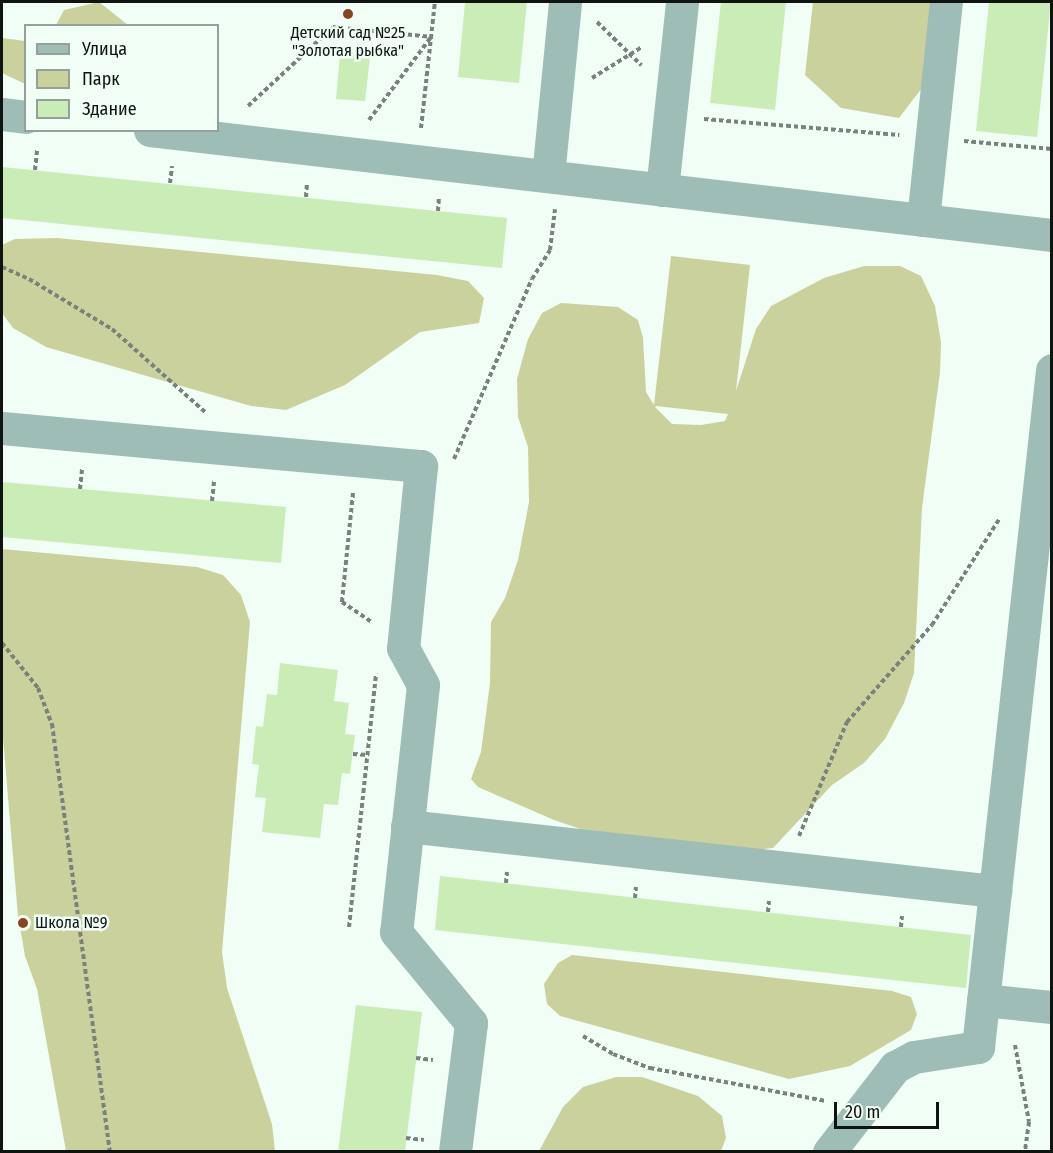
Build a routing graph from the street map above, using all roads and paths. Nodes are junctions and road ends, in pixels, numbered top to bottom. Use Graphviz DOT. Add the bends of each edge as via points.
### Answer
graph roads {
  1 [pos="435,2"];
  2 [pos="946,2"];
  3 [pos="579,9"];
  4 [pos="681,13"];
  5 [pos="432,37"];
  6 [pos="630,54"];
  7 [pos="555,100"];
  8 [pos="671,105"];
  9 [pos="2,114"];
  10 [pos="24,117"];
  11 [pos="166,132"];
  12 [pos="214,138"];
  13 [pos="932,138"];
  14 [pos="1052,149"];
  15 [pos="344,153"];
  16 [pos="417,161"];
  17 [pos="553,177"];
  18 [pos="662,190"];
  19 [pos="923,220"];
  20 [pos="1052,235"];
  21 [pos="2,267"];
  22 [pos="1052,370"];
  23 [pos="2,428"];
  24 [pos="249,450"];
  25 [pos="357,460"];
  26 [pos="421,466"];
  27 [pos="1005,509"];
  28 [pos="381,628"];
  29 [pos="2,643"];
  30 [pos="378,663"];
  31 [pos="353,754"];
  32 [pos="368,755"];
  33 [pos="407,826"];
  34 [pos="787,867"];
  35 [pos="995,891"];
  36 [pos="349,927"];
  37 [pos="995,1001"];
  38 [pos="1052,1007"];
  39 [pos="583,1036"];
  40 [pos="861,1108"];
  41 [pos="110,1152"];
  42 [pos="455,1152"];
  43 [pos="828,1152"];
  44 [pos="1025,1152"];
  1 -- 5 [label="path"];
  2 -- 13 [label="lane"];
  3 -- 6 [label="path"];
  3 -- 7 [label="lane"];
  4 -- 6 [label="path"];
  4 -- 8 [label="lane"];
  5 -- 12 [label="path" via="333,27"];
  5 -- 15 [label="path"];
  5 -- 16 [label="path"];
  6 -- 7 [label="path"];
  6 -- 8 [label="path"];
  7 -- 17 [label="lane"];
  8 -- 13 [label="path"];
  8 -- 18 [label="lane"];
  9 -- 10 [label="lane"];
  11 -- 12 [label="lane"];
  12 -- 15 [label="lane"];
  13 -- 14 [label="path"];
  13 -- 19 [label="lane"];
  15 -- 16 [label="lane"];
  16 -- 17 [label="lane"];
  17 -- 18 [label="lane"];
  17 -- 26 [label="path" via="550,250 532,279 455,459"];
  18 -- 19 [label="lane"];
  19 -- 20 [label="lane"];
  21 -- 24 [label="path" via="112,329"];
  22 -- 35 [label="lane"];
  23 -- 24 [label="lane"];
  24 -- 25 [label="lane"];
  25 -- 26 [label="lane"];
  25 -- 28 [label="path" via="342,602"];
  26 -- 33 [label="lane" via="403,648 423,686"];
  27 -- 34 [label="path" via="932,625 847,722 827,762"];
  29 -- 41 [label="path" via="38,688 52,724"];
  30 -- 32 [label="path"];
  31 -- 32 [label="path"];
  32 -- 36 [label="path"];
  33 -- 34 [label="lane"];
  33 -- 42 [label="lane" via="396,932 471,1023"];
  34 -- 35 [label="lane"];
  35 -- 37 [label="lane"];
  37 -- 38 [label="lane"];
  37 -- 40 [label="lane" via="978,1047 914,1057 895,1067"];
  37 -- 44 [label="path" via="1029,1122"];
  39 -- 40 [label="path" via="613,1054 650,1068"];
  40 -- 43 [label="lane"];
}
